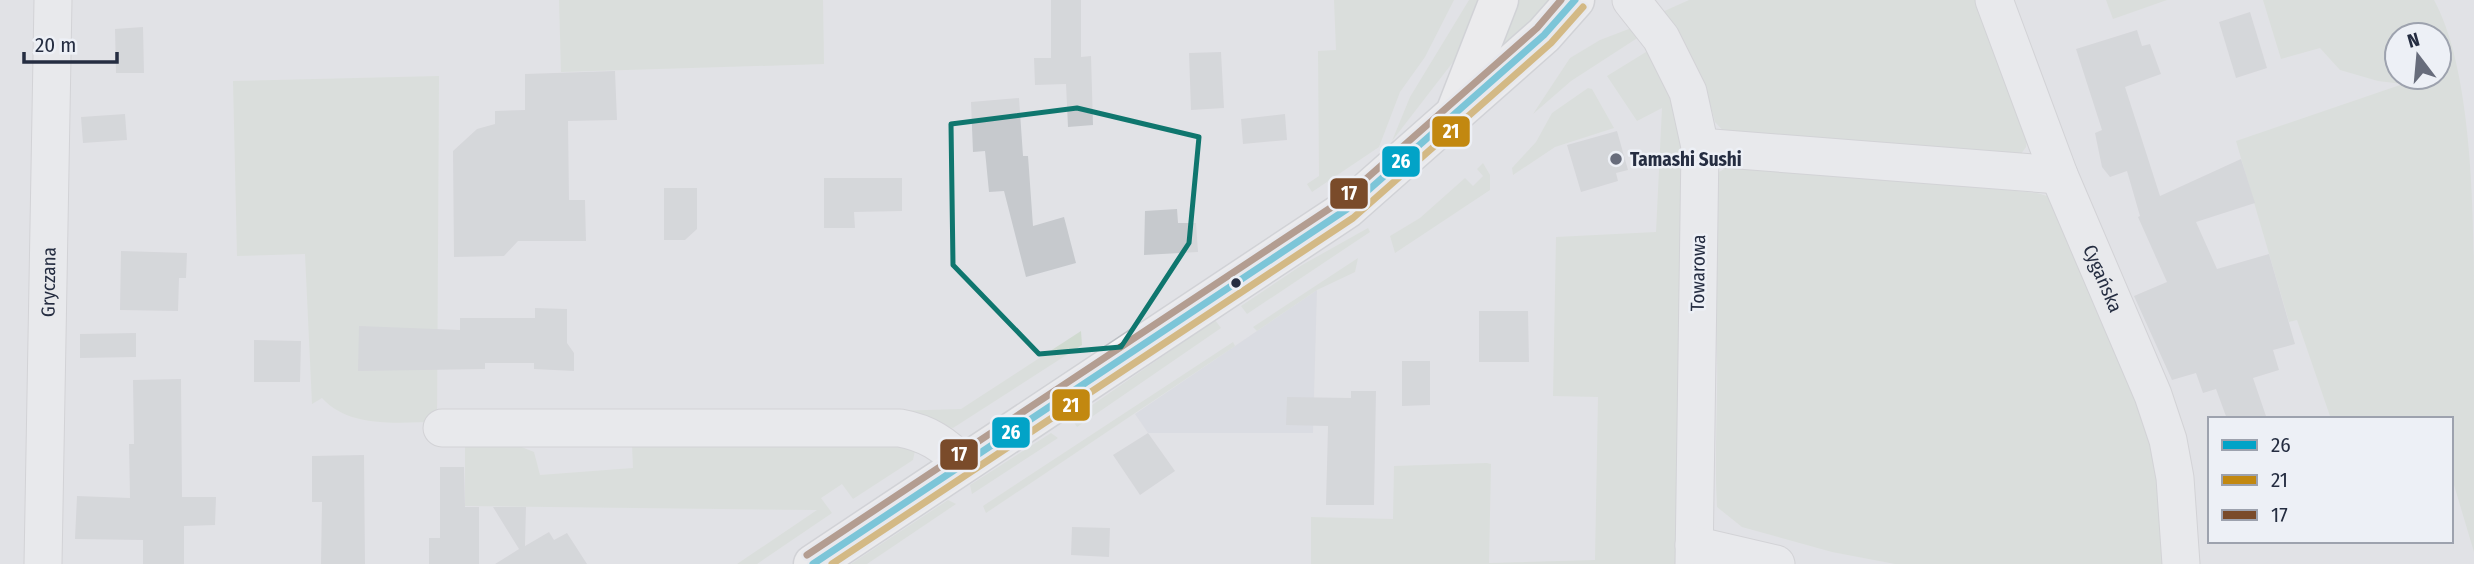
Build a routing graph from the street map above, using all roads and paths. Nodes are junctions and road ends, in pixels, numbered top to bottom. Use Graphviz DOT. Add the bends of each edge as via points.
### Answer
graph roads {
  1 [pos="53,0"];
  2 [pos="1499,0"];
  3 [pos="1575,0"];
  4 [pos="1631,0"];
  5 [pos="1994,0"];
  6 [pos="1455,113"];
  7 [pos="1700,147"];
  8 [pos="2059,175"];
  9 [pos="442,428"];
  10 [pos="963,464"];
  11 [pos="1694,554"];
  12 [pos="43,564"];
  13 [pos="813,564"];
  14 [pos="1776,564"];
  15 [pos="2180,564"];
  1 -- 12 [label="street, Gryczana"];
  2 -- 6 [label="main road"];
  3 -- 6 [label="main road" via="1544,35"];
  4 -- 7 [label="street, Towarowa" via="1661,38 1688,92"];
  5 -- 8 [label="street, Cygańska"];
  6 -- 10 [label="main road" via="1347,209"];
  7 -- 8 [label="street"];
  7 -- 11 [label="street, Towarowa"];
  8 -- 15 [label="street, Cygańska" via="2154,395 2168,440"];
  9 -- 10 [label="street" via="900,428 937,440"];
  10 -- 13 [label="main road"];
  11 -- 14 [label="street"];
}
